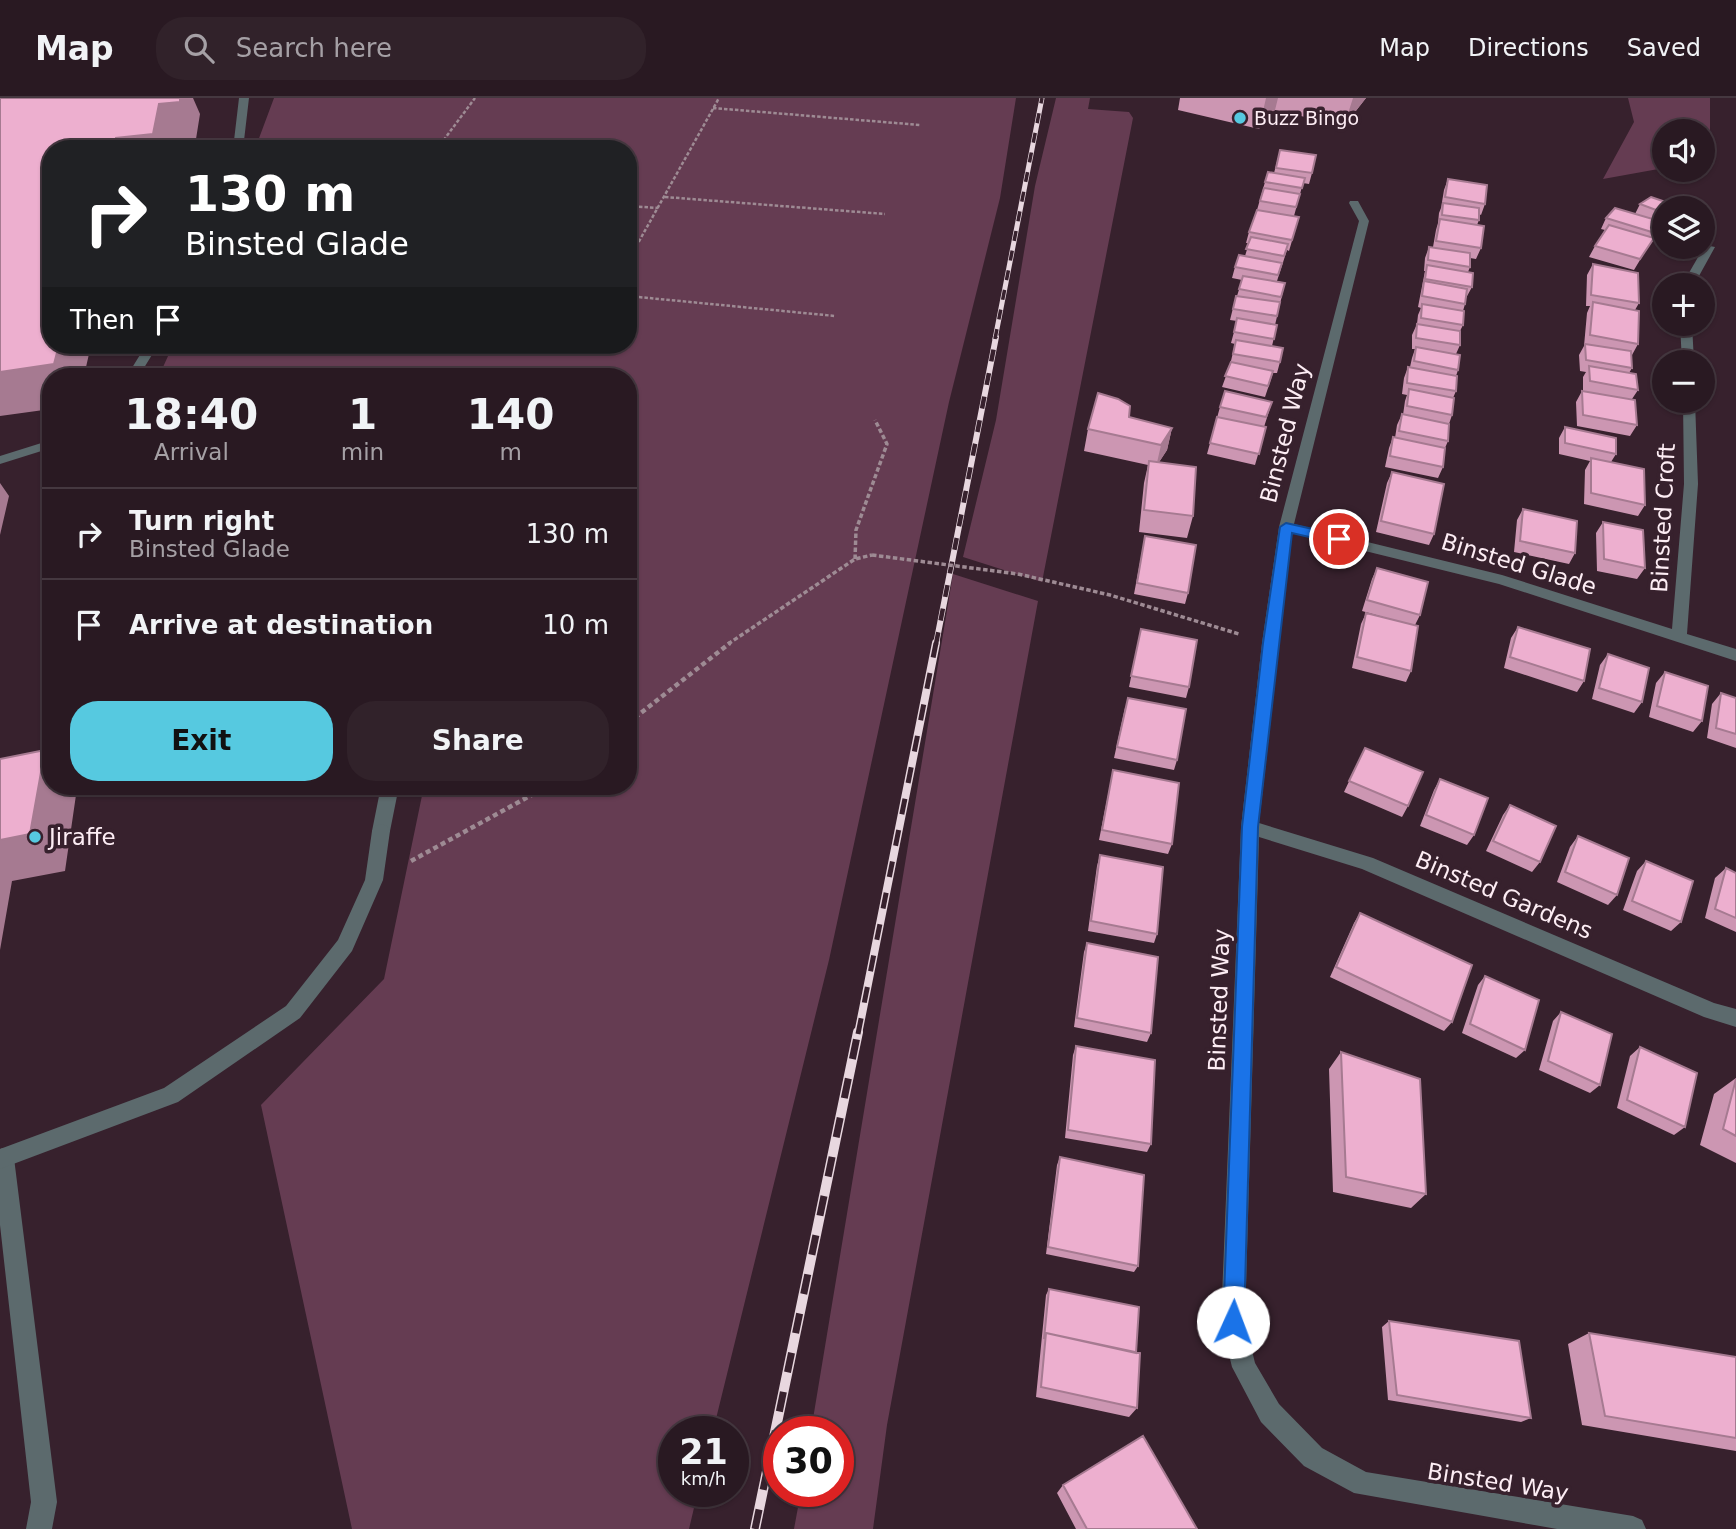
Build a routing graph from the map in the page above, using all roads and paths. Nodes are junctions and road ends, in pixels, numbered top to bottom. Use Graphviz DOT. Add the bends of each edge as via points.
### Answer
graph roads {
  1 [pos="244,98"];
  2 [pos="475,98"];
  3 [pos="719,98"];
  4 [pos="713,108"];
  5 [pos="920,124"];
  6 [pos="240,140"];
  7 [pos="444,140"];
  8 [pos="665,197"];
  9 [pos="1354,203"];
  10 [pos="637,207"];
  11 [pos="658,208"];
  12 [pos="885,214"];
  13 [pos="637,245"];
  14 [pos="637,297"];
  15 [pos="835,316"];
  16 [pos="1689,413"];
  17 [pos="876,420"];
  18 [pos="42,447"];
  19 [pos="0,460"];
  20 [pos="1286,527"];
  21 [pos="855,559"];
  22 [pos="1679,637"];
  23 [pos="1270,643"];
  24 [pos="1736,655"];
  25 [pos="637,716"];
  26 [pos="388,795"];
  27 [pos="531,795"];
  28 [pos="1250,827"];
  29 [pos="374,880"];
  30 [pos="1736,1018"];
  31 [pos="2,1158"];
  32 [pos="39,1529"];
  33 [pos="1633,1529"];
  1 -- 6 [label="street"];
  2 -- 7 [label="path"];
  3 -- 4 [label="path"];
  4 -- 5 [label="path"];
  4 -- 8 [label="path"];
  8 -- 11 [label="path"];
  8 -- 12 [label="path"];
  9 -- 20 [label="street, Binsted Way" via="1364,221"];
  10 -- 11 [label="path"];
  11 -- 13 [label="path"];
  14 -- 15 [label="path"];
  16 -- 22 [label="street, Binsted Croft" via="1691,484"];
  17 -- 21 [label="path" via="887,444 856,530"];
  18 -- 19 [label="street"];
  20 -- 22 [label="street, Binsted Glade" via="1502,580"];
  20 -- 23 [label="street, Binsted Way"];
  21 -- 23 [label="path, bridge" via="873,555 1018,574 1110,595"];
  21 -- 25 [label="path" via="750,627"];
  22 -- 24 [label="street, Binsted Glade"];
  23 -- 28 [label="street, Binsted Way"];
  26 -- 29 [label="street"];
  27 -- 29 [label="path"];
  28 -- 30 [label="street, Binsted Gardens" via="1367,863"];
  28 -- 33 [label="street, Binsted Way" via="1233,1322 1244,1367 1270,1413 1313,1457 1363,1484"];
  29 -- 31 [label="street" via="345,945 293,1013 171,1095"];
  31 -- 32 [label="street" via="44,1502"];
}
